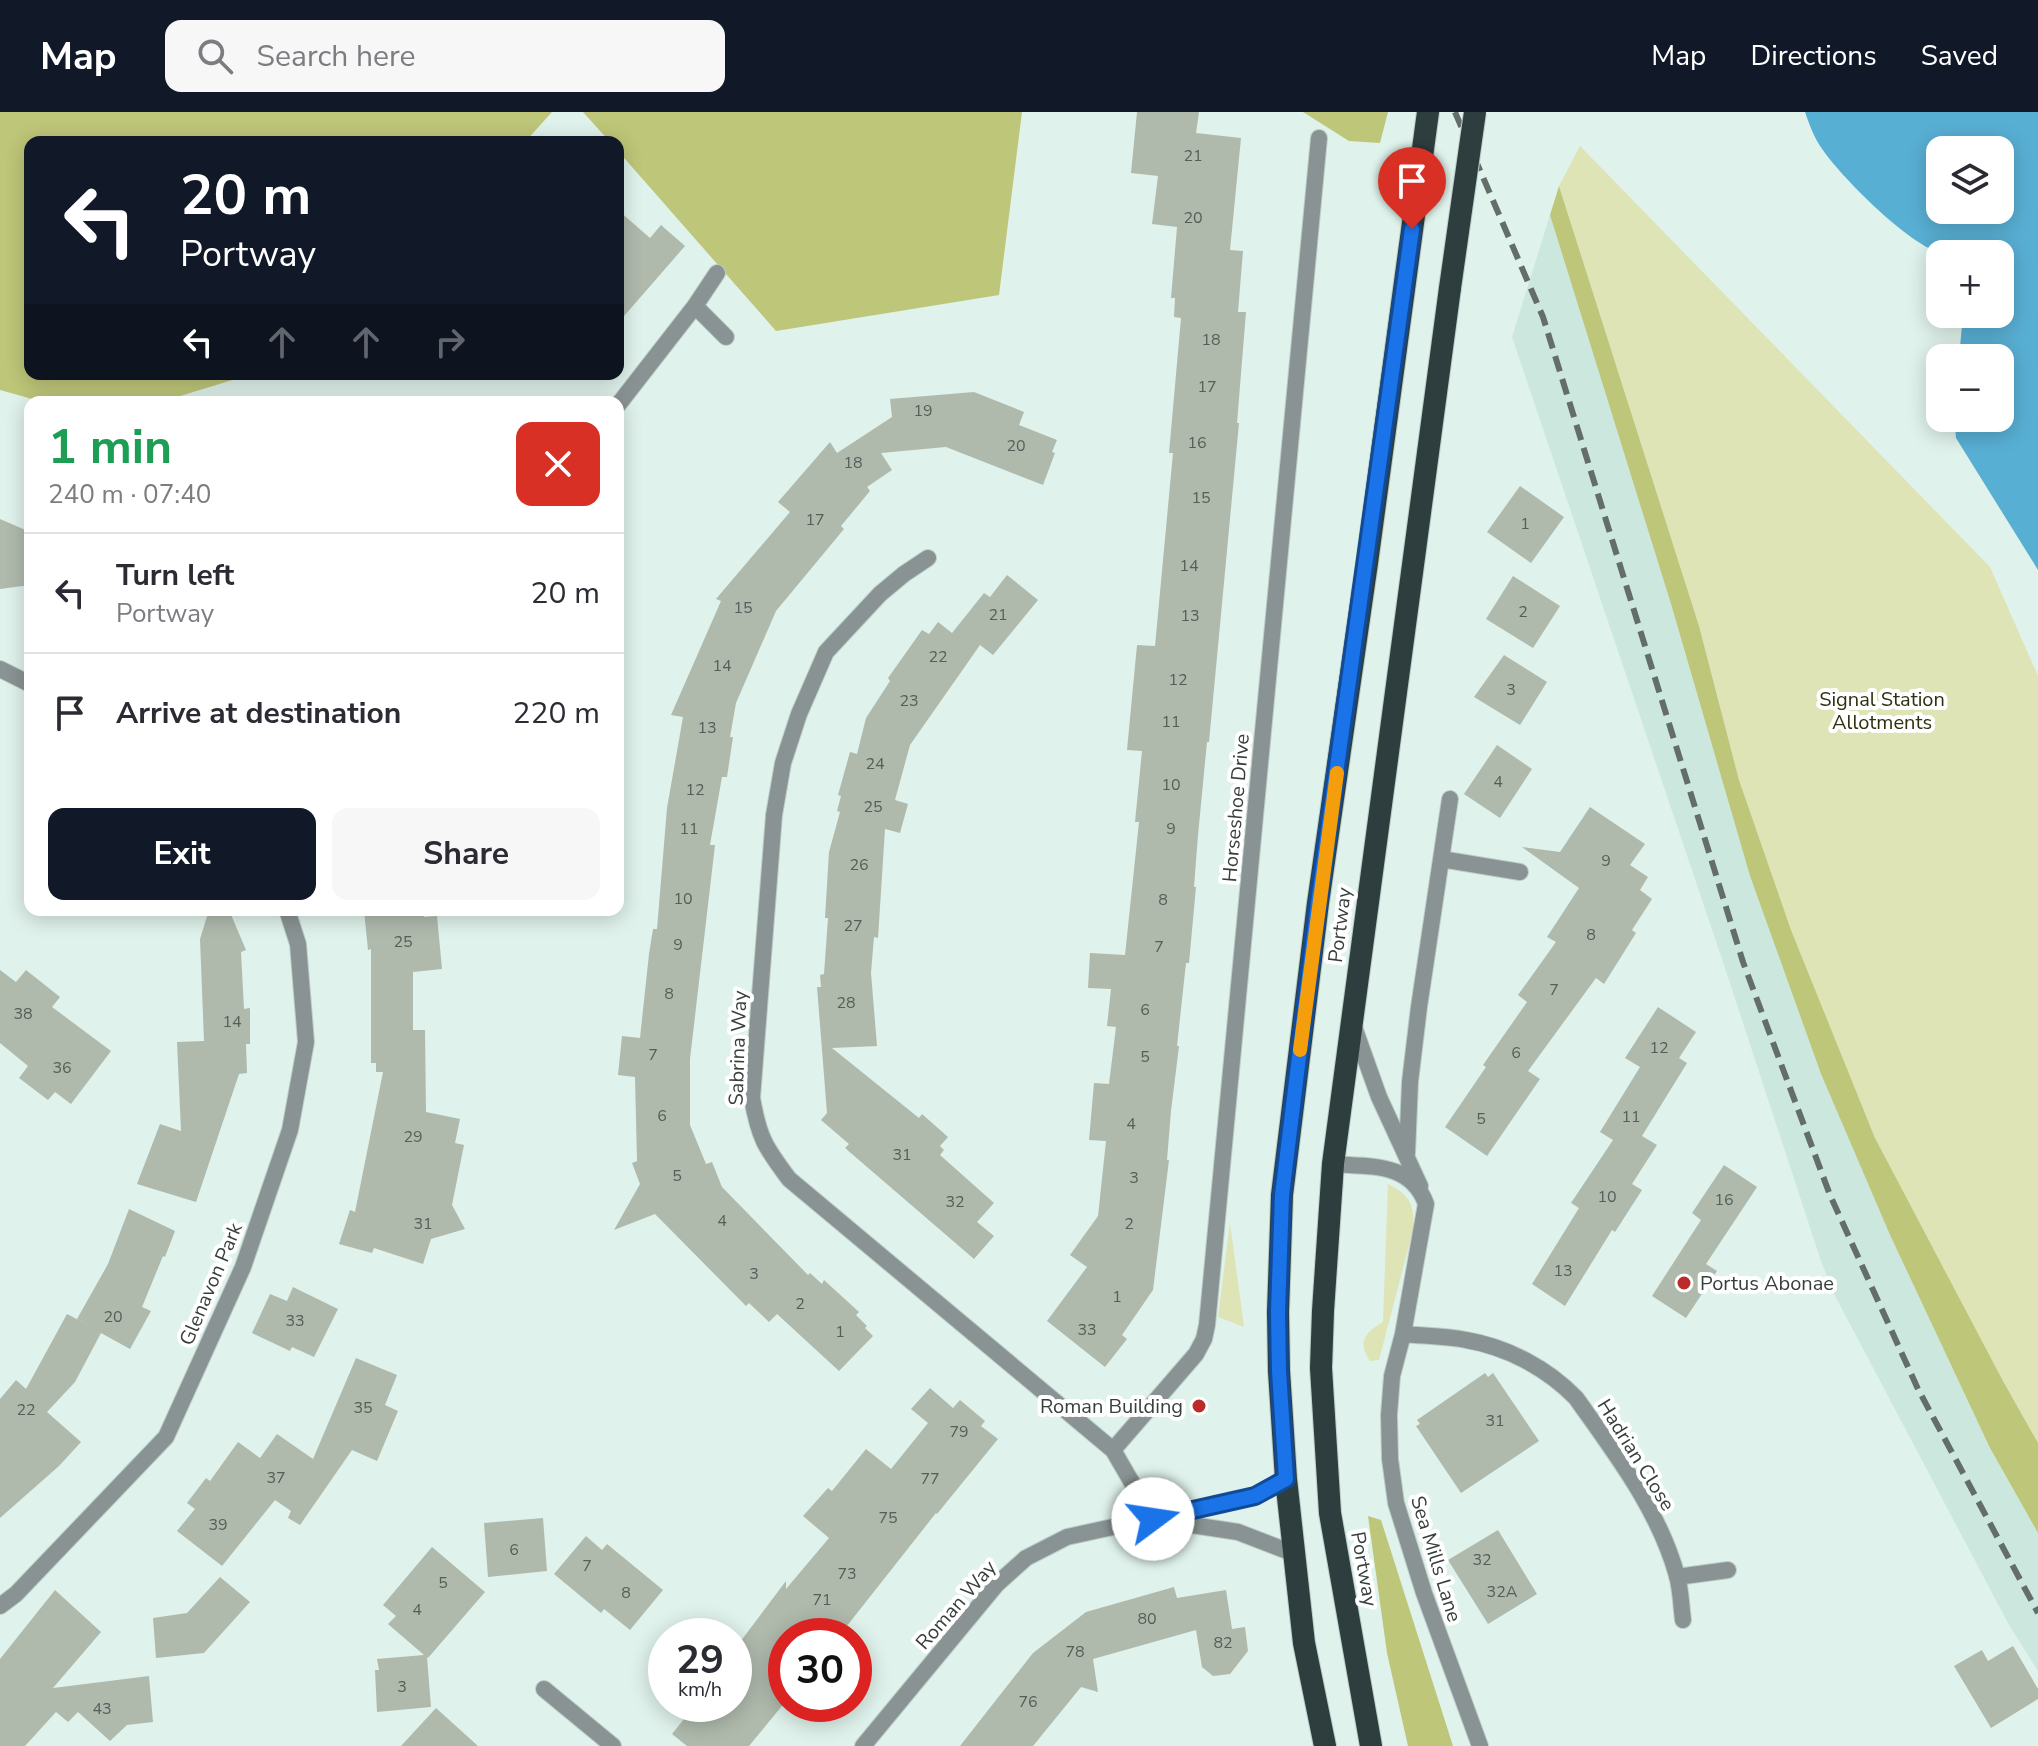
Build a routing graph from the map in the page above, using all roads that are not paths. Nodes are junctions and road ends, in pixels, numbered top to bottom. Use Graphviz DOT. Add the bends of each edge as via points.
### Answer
graph roads {
  1 [pos="1428,112"];
  2 [pos="1475,112"];
  3 [pos="1319,138"];
  4 [pos="717,273"];
  5 [pos="695,306"];
  6 [pos="726,337"];
  7 [pos="624,397"];
  8 [pos="928,558"];
  9 [pos="0,669"];
  10 [pos="24,681"];
  11 [pos="1450,799"];
  12 [pos="1441,859"];
  13 [pos="1520,872"];
  14 [pos="289,916"];
  15 [pos="1352,1019"];
  16 [pos="1407,1154"];
  17 [pos="1333,1164"];
  18 [pos="1420,1188"];
  19 [pos="1403,1334"];
  20 [pos="1113,1450"];
  21 [pos="1286,1479"];
  22 [pos="1153,1519"];
  23 [pos="1295,1554"];
  24 [pos="1728,1570"];
  25 [pos="1677,1577"];
  26 [pos="0,1606"];
  27 [pos="1683,1620"];
  28 [pos="544,1689"];
  29 [pos="613,1746"];
  30 [pos="863,1746"];
  31 [pos="1325,1746"];
  32 [pos="1371,1746"];
  33 [pos="1480,1746"];
  1 -- 21 [label="highway, Portway" via="1282,1195 1278,1312"];
  2 -- 15 [label="highway, Portway, bridge"];
  3 -- 20 [label="street, Horseshoe Drive" via="1207,1325 1196,1354"];
  4 -- 5 [label="street"];
  5 -- 6 [label="street"];
  5 -- 7 [label="street"];
  8 -- 20 [label="street, Sabrina Way" via="880,594 826,652 783,763 774,815 752,1098 757,1126 765,1147 789,1179"];
  9 -- 10 [label="street"];
  11 -- 12 [label="street"];
  12 -- 13 [label="street"];
  12 -- 16 [label="street" via="1410,1082"];
  14 -- 26 [label="street, Glenavon Park" via="298,944 306,1042 290,1130 243,1267 166,1437"];
  15 -- 16 [label="street" via="1379,1097"];
  15 -- 17 [label="highway, Portway"];
  16 -- 18 [label="street"];
  17 -- 18 [label="street" via="1388,1169"];
  17 -- 32 [label="highway, Portway" via="1321,1368 1330,1513"];
  18 -- 19 [label="street" via="1426,1204"];
  19 -- 25 [label="street, Hadrian Close" via="1466,1340 1506,1352 1566,1388 1627,1470"];
  19 -- 33 [label="street, Sea Mills Lane" via="1389,1415 1396,1503"];
  20 -- 22 [label="street, Sabrina Way"];
  21 -- 22 [label="street, Roman Way" via="1255,1496"];
  21 -- 23 [label="highway, Portway"];
  22 -- 23 [label="street, Roman Way" via="1238,1532"];
  22 -- 30 [label="street, Roman Way" via="1067,1537 1026,1558 997,1584"];
  23 -- 31 [label="highway, Portway" via="1304,1643"];
  24 -- 25 [label="street"];
  25 -- 27 [label="street, Hadrian Close"];
  28 -- 29 [label="street"];
}
